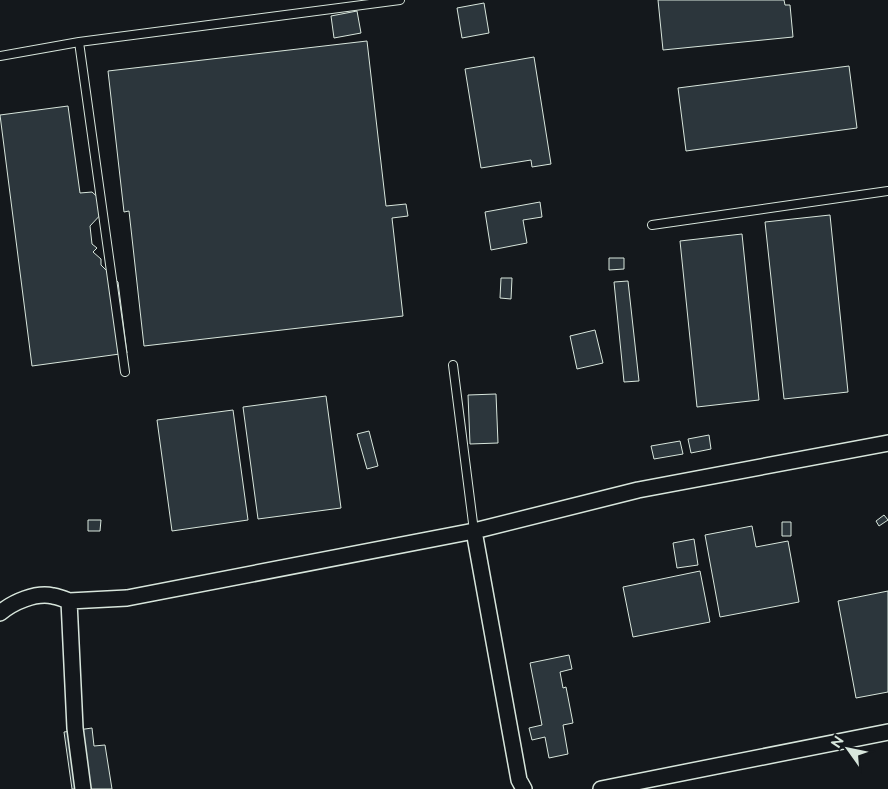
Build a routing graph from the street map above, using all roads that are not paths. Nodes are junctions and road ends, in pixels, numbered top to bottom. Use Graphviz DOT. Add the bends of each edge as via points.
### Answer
graph roads {
  1 [pos="400,0"];
  2 [pos="79,42"];
  3 [pos="0,56"];
  4 [pos="888,191"];
  5 [pos="652,225"];
  6 [pos="453,365"];
  7 [pos="125,372"];
  8 [pos="888,442"];
  9 [pos="474,531"];
  10 [pos="69,601"];
  11 [pos="0,613"];
  12 [pos="888,732"];
  13 [pos="83,789"];
  14 [pos="524,789"];
  15 [pos="601,789"];
  1 -- 2 [label="lane"];
  2 -- 3 [label="lane"];
  2 -- 7 [label="lane"];
  4 -- 5 [label="lane"];
  6 -- 9 [label="lane"];
  8 -- 9 [label="street" via="638,490"];
  9 -- 10 [label="street" via="127,598"];
  9 -- 14 [label="street" via="519,780"];
  10 -- 11 [label="street" via="39,596 9,605"];
  10 -- 13 [label="street" via="75,728"];
  12 -- 15 [label="street"];
}
